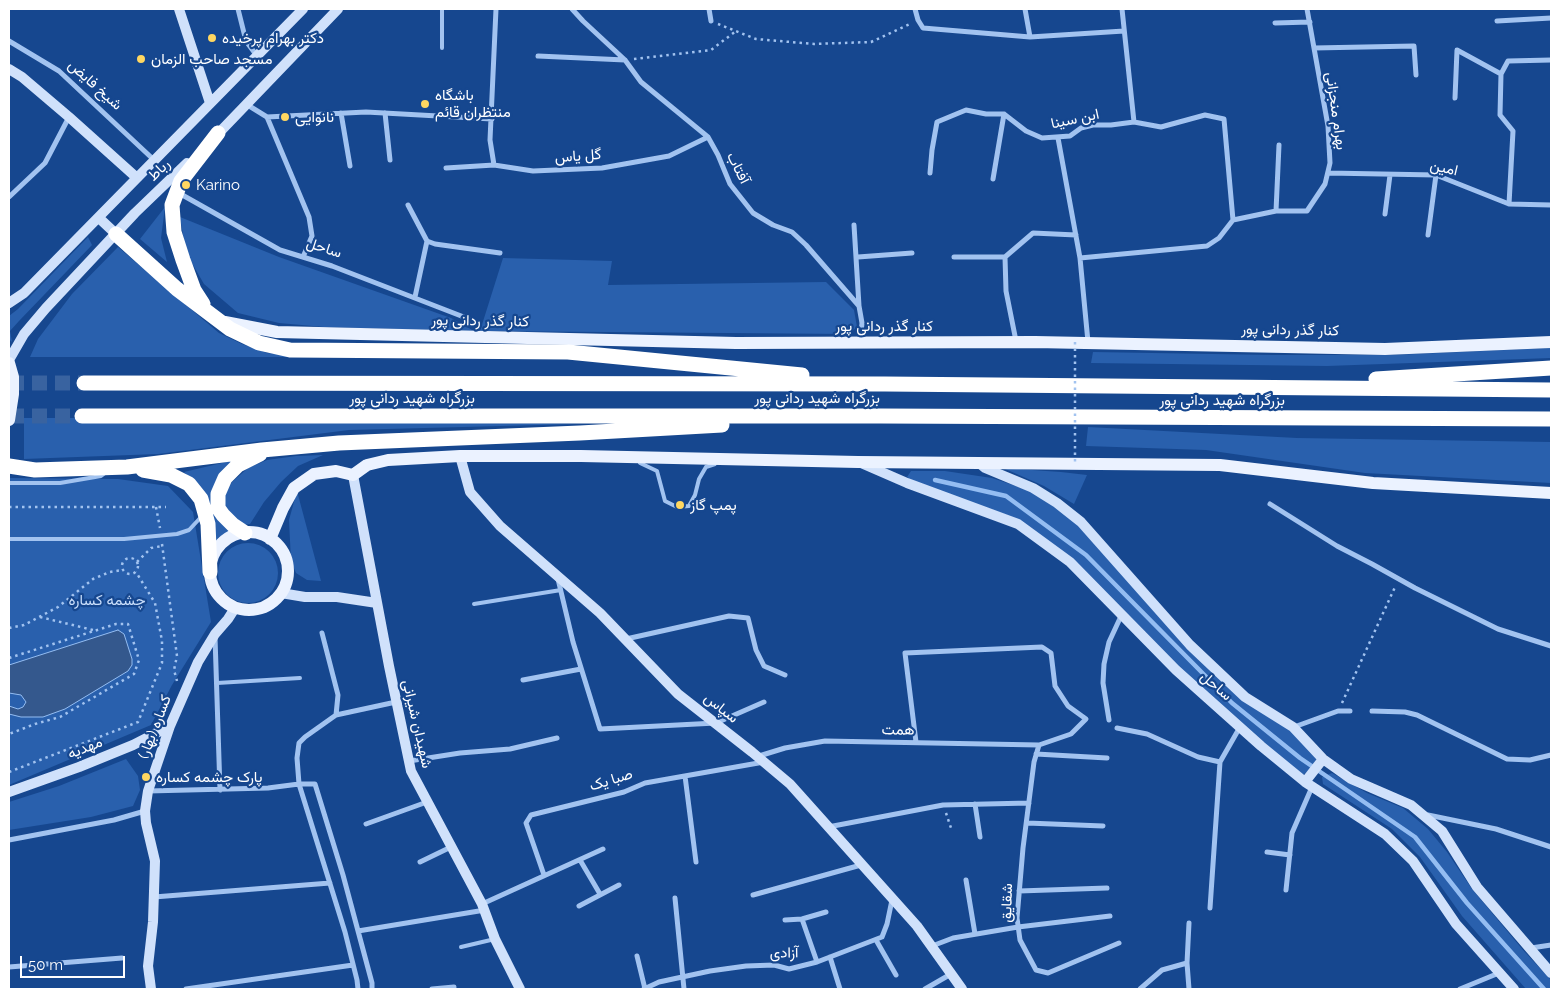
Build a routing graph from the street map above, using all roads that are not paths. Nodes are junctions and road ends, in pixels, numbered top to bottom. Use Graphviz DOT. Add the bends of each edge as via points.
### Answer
graph roads {
  1 [pos="179,9"];
  2 [pos="238,9"];
  3 [pos="303,9"];
  4 [pos="338,9"];
  5 [pos="442,9"];
  6 [pos="496,9"];
  7 [pos="572,9"];
  8 [pos="709,9"];
  9 [pos="915,9"];
  10 [pos="1025,9"];
  11 [pos="1122,9"];
  12 [pos="1308,9"];
  13 [pos="1551,18"];
  14 [pos="711,21"];
  15 [pos="1498,21"];
  16 [pos="1310,22"];
  17 [pos="1275,23"];
  18 [pos="1124,31"];
  19 [pos="1030,36"];
  20 [pos="9,41"];
  21 [pos="442,48"];
  22 [pos="1314,48"];
  23 [pos="538,56"];
  24 [pos="258,57"];
  25 [pos="625,60"];
  26 [pos="1551,60"];
  27 [pos="9,69"];
  28 [pos="1416,74"];
  29 [pos="1500,74"];
  30 [pos="1455,98"];
  31 [pos="210,103"];
  32 [pos="246,104"];
  33 [pos="341,113"];
  34 [pos="385,113"];
  35 [pos="1004,114"];
  36 [pos="69,117"];
  37 [pos="267,117"];
  38 [pos="492,119"];
  39 [pos="1134,122"];
  40 [pos="218,134"];
  41 [pos="708,137"];
  42 [pos="1058,138"];
  43 [pos="1279,146"];
  44 [pos="154,160"];
  45 [pos="390,160"];
  46 [pos="494,164"];
  47 [pos="350,166"];
  48 [pos="446,168"];
  49 [pos="930,173"];
  50 [pos="1328,173"];
  51 [pos="1390,175"];
  52 [pos="1436,175"];
  53 [pos="137,178"];
  54 [pos="993,179"];
  55 [pos="177,192"];
  56 [pos="9,197"];
  57 [pos="1509,204"];
  58 [pos="1551,204"];
  59 [pos="408,205"];
  60 [pos="1276,211"];
  61 [pos="1385,214"];
  62 [pos="99,218"];
  63 [pos="1233,220"];
  64 [pos="854,225"];
  65 [pos="116,234"];
  66 [pos="1076,235"];
  67 [pos="1428,235"];
  68 [pos="427,240"];
  69 [pos="500,253"];
  70 [pos="912,253"];
  71 [pos="1005,256"];
  72 [pos="303,257"];
  73 [pos="858,257"];
  74 [pos="954,257"];
  75 [pos="1080,258"];
  76 [pos="415,297"];
  77 [pos="9,302"];
  78 [pos="859,306"];
  79 [pos="214,316"];
  80 [pos="469,319"];
  81 [pos="1016,342"];
  82 [pos="1551,342"];
  83 [pos="860,343"];
  84 [pos="1088,343"];
  85 [pos="9,362"];
  86 [pos="1551,368"];
  87 [pos="84,384"];
  88 [pos="885,384"];
  89 [pos="1253,387"];
  90 [pos="1551,390"];
  91 [pos="82,416"];
  92 [pos="880,416"];
  93 [pos="1551,419"];
  94 [pos="9,420"];
  95 [pos="1509,420"];
  96 [pos="1551,424"];
  97 [pos="277,448"];
  98 [pos="460,456"];
  99 [pos="616,456"];
  100 [pos="731,459"];
  101 [pos="858,462"];
  102 [pos="979,463"];
  103 [pos="9,466"];
  104 [pos="122,467"];
  105 [pos="353,475"];
  106 [pos="9,483"];
  107 [pos="1551,493"];
  108 [pos="1270,504"];
  109 [pos="205,513"];
  110 [pos="245,533"];
  111 [pos="9,539"];
  112 [pos="270,539"];
  113 [pos="210,572"];
  114 [pos="557,576"];
  115 [pos="560,590"];
  116 [pos="281,593"];
  117 [pos="377,603"];
  118 [pos="474,604"];
  119 [pos="235,608"];
  120 [pos="1122,614"];
  121 [pos="322,632"];
  122 [pos="215,634"];
  123 [pos="626,639"];
  124 [pos="1551,646"];
  125 [pos="581,669"];
  126 [pos="785,675"];
  127 [pos="300,678"];
  128 [pos="523,680"];
  129 [pos="217,683"];
  130 [pos="396,702"];
  131 [pos="764,702"];
  132 [pos="1350,711"];
  133 [pos="1372,711"];
  134 [pos="336,715"];
  135 [pos="1109,720"];
  136 [pos="716,723"];
  137 [pos="170,726"];
  138 [pos="1240,727"];
  139 [pos="1293,727"];
  140 [pos="1118,728"];
  141 [pos="557,738"];
  142 [pos="916,742"];
  143 [pos="1039,745"];
  144 [pos="1036,754"];
  145 [pos="1551,755"];
  146 [pos="1107,758"];
  147 [pos="761,759"];
  148 [pos="1323,759"];
  149 [pos="408,761"];
  150 [pos="1220,762"];
  151 [pos="685,776"];
  152 [pos="299,784"];
  153 [pos="1309,784"];
  154 [pos="220,790"];
  155 [pos="148,791"];
  156 [pos="9,792"];
  157 [pos="427,802"];
  158 [pos="1029,803"];
  159 [pos="975,804"];
  160 [pos="145,811"];
  161 [pos="1422,814"];
  162 [pos="1027,823"];
  163 [pos="366,824"];
  164 [pos="1103,826"];
  165 [pos="828,827"];
  166 [pos="980,837"];
  167 [pos="9,840"];
  168 [pos="1551,847"];
  169 [pos="451,848"];
  170 [pos="603,849"];
  171 [pos="1267,852"];
  172 [pos="1290,855"];
  173 [pos="580,860"];
  174 [pos="420,862"];
  175 [pos="696,862"];
  176 [pos="861,865"];
  177 [pos="544,875"];
  178 [pos="966,880"];
  179 [pos="330,883"];
  180 [pos="619,885"];
  181 [pos="1107,888"];
  182 [pos="1286,890"];
  183 [pos="1019,891"];
  184 [pos="600,894"];
  185 [pos="752,895"];
  186 [pos="154,898"];
  187 [pos="675,898"];
  188 [pos="892,899"];
  189 [pos="579,906"];
  190 [pos="484,907"];
  191 [pos="1210,908"];
  192 [pos="826,912"];
  193 [pos="1110,916"];
  194 [pos="802,919"];
  195 [pos="785,920"];
  196 [pos="1189,923"];
  197 [pos="1018,927"];
  198 [pos="358,931"];
  199 [pos="975,934"];
  200 [pos="494,939"];
  201 [pos="876,940"];
  202 [pos="1119,943"];
  203 [pos="1551,945"];
  204 [pos="931,946"];
  205 [pos="461,947"];
  206 [pos="1531,948"];
  207 [pos="636,956"];
  208 [pos="830,957"];
  209 [pos="122,958"];
  210 [pos="817,962"];
  211 [pos="1187,963"];
  212 [pos="353,965"];
  213 [pos="9,967"];
  214 [pos="1499,972"];
  215 [pos="951,973"];
  216 [pos="1551,973"];
  217 [pos="896,975"];
  218 [pos="682,977"];
  219 [pos="454,987"];
  220 [pos="151,989"];
  221 [pos="186,989"];
  222 [pos="358,989"];
  223 [pos="372,989"];
  224 [pos="432,989"];
  225 [pos="520,989"];
  226 [pos="645,989"];
  227 [pos="684,989"];
  228 [pos="840,989"];
  229 [pos="926,989"];
  230 [pos="962,989"];
  231 [pos="1140,989"];
  232 [pos="1188,989"];
  233 [pos="1460,989"];
  234 [pos="1514,989"];
  1 -- 31 [label="street"];
  2 -- 24 [label="street" via="246,41"];
  3 -- 24 [label="street, رباط"];
  4 -- 32 [label="street, رباط"];
  5 -- 21 [label="lane"];
  6 -- 38 [label="street"];
  7 -- 25 [label="street, آفتاب"];
  8 -- 14 [label="street"];
  9 -- 19 [label="street" via="923,28"];
  10 -- 19 [label="street"];
  11 -- 18 [label="street"];
  12 -- 16 [label="street, بهرام منجزانی"];
  13 -- 15 [label="street"];
  16 -- 17 [label="street"];
  16 -- 22 [label="street, بهرام منجزانی"];
  18 -- 19 [label="street"];
  18 -- 39 [label="street"];
  20 -- 44 [label="street, شیخ فایض" via="59,71"];
  22 -- 28 [label="street" via="1414,46"];
  22 -- 50 [label="street, بهرام منجزانی" via="1328,126"];
  23 -- 25 [label="street"];
  24 -- 31 [label="street, رباط"];
  25 -- 41 [label="street, آفتاب" via="641,82"];
  26 -- 29 [label="street" via="1508,61"];
  27 -- 36 [label="street"];
  29 -- 30 [label="street" via="1456,50"];
  29 -- 57 [label="street" via="1500,116 1513,131"];
  31 -- 44 [label="street, رباط"];
  32 -- 37 [label="street"];
  32 -- 40 [label="street, رباط"];
  33 -- 34 [label="street"];
  33 -- 37 [label="street"];
  33 -- 47 [label="street"];
  34 -- 38 [label="street"];
  34 -- 45 [label="street"];
  35 -- 42 [label="street, ابن سینا" via="1026,131 1042,138"];
  35 -- 49 [label="street" via="966,110 937,122"];
  35 -- 54 [label="street"];
  36 -- 53 [label="street"];
  36 -- 56 [label="street" via="45,163"];
  37 -- 72 [label="street" via="309,217 312,236"];
  38 -- 46 [label="street" via="490,140"];
  39 -- 42 [label="street, ابن سینا" via="1093,125"];
  39 -- 63 [label="street, ابن سینا" via="1161,127 1205,115 1224,118"];
  40 -- 55 [label="highway"];
  40 -- 65 [label="street, رباط"];
  41 -- 46 [label="street, گل یاس" via="669,156 602,168 533,171"];
  41 -- 78 [label="street, آفتاب" via="730,184 752,213 792,232"];
  42 -- 66 [label="street"];
  43 -- 60 [label="street"];
  44 -- 53 [label="street, رباط"];
  46 -- 48 [label="street, گل یاس"];
  50 -- 51 [label="street, امین"];
  50 -- 60 [label="street, بهرام منجزانی" via="1325,184 1307,212"];
  51 -- 52 [label="street, امین"];
  51 -- 61 [label="street"];
  52 -- 57 [label="street, امین"];
  52 -- 67 [label="street"];
  53 -- 62 [label="street, رباط"];
  55 -- 72 [label="street, ساحل" via="280,250"];
  55 -- 79 [label="highway" via="172,205 174,232 194,290"];
  57 -- 58 [label="street, امین"];
  59 -- 68 [label="street"];
  60 -- 63 [label="street, بهرام منجزانی"];
  62 -- 65 [label="street"];
  62 -- 77 [label="street, رباط" via="24,293"];
  63 -- 75 [label="street" via="1220,238 1206,246"];
  64 -- 73 [label="street"];
  65 -- 79 [label="highway"];
  65 -- 85 [label="street, رباط" via="24,334"];
  66 -- 71 [label="street" via="1033,232"];
  66 -- 75 [label="street"];
  68 -- 69 [label="street" via="435,244"];
  68 -- 76 [label="street"];
  70 -- 73 [label="street"];
  71 -- 74 [label="street"];
  71 -- 81 [label="street" via="1006,291"];
  72 -- 76 [label="street, ساحل"];
  73 -- 78 [label="street"];
  75 -- 84 [label="street"];
  76 -- 80 [label="street, ساحل"];
  78 -- 83 [label="street" via="862,323"];
  79 -- 83 [label="main road, کنار گذر ردانی پور" via="240,326 278,332 736,344"];
  79 -- 88 [label="highway" via="230,329 259,343 290,350 568,352"];
  81 -- 83 [label="main road, کنار گذر ردانی پور"];
  81 -- 84 [label="main road, کنار گذر ردانی پور"];
  82 -- 84 [label="main road, کنار گذر ردانی پور" via="1385,349"];
  85 -- 94 [label="main road, bridge" via="13,394"];
  86 -- 89 [label="highway"];
  87 -- 88 [label="highway, بزرگراه شهید ردانی پور"];
  88 -- 89 [label="highway, بزرگراه شهید ردانی پور"];
  89 -- 90 [label="highway, بزرگراه شهید ردانی پور"];
  91 -- 92 [label="highway, بزرگراه شهید ردانی پور"];
  92 -- 95 [label="highway, بزرگراه شهید ردانی پور"];
  92 -- 97 [label="highway"];
  93 -- 95 [label="highway, بزرگراه شهید ردانی پور"];
  95 -- 96 [label="highway"];
  97 -- 104 [label="highway"];
  97 -- 110 [label="highway" via="238,465 225,478 218,494 218,508"];
  98 -- 99 [label="main road"];
  98 -- 105 [label="main road" via="388,460 367,465"];
  98 -- 114 [label="street, سپاس" via="470,492 500,526"];
  99 -- 100 [label="main road"];
  99 -- 100 [label="lane" via="657,470 665,501 677,507 689,506 706,467"];
  100 -- 101 [label="main road"];
  101 -- 102 [label="main road"];
  101 -- 120 [label="street, ساحل" via="1018,524 1070,562"];
  102 -- 107 [label="main road" via="1220,465 1373,483"];
  102 -- 139 [label="street, ساحل" via="1033,488 1081,522 1190,645 1244,697"];
  103 -- 104 [label="highway" via="35,470"];
  104 -- 106 [label="lane" via="101,476 60,483"];
  104 -- 109 [label="highway" via="171,474 189,484 201,500"];
  105 -- 112 [label="main road" via="336,471 314,474 294,488"];
  105 -- 117 [label="street, شهیدان شیرانی"];
  108 -- 124 [label="street" via="1398,579 1498,628"];
  109 -- 111 [label="lane" via="189,530 177,534 124,540"];
  109 -- 113 [label="highway"];
  110 -- 112 [label="main road" via="260,534"];
  110 -- 113 [label="main road" via="234,535 220,546 211,560"];
  112 -- 116 [label="main road" via="287,563 287,578"];
  113 -- 119 [label="main road" via="217,594"];
  114 -- 115 [label="street"];
  114 -- 123 [label="street, سپاس"];
  115 -- 118 [label="lane"];
  115 -- 125 [label="street"];
  116 -- 117 [label="street"];
  116 -- 119 [label="main road" via="274,601 256,610"];
  117 -- 130 [label="street, شهیدان شیرانی"];
  119 -- 122 [label="street, کساره (بهار)"];
  120 -- 135 [label="street" via="1109,642 1104,664 1103,683"];
  120 -- 138 [label="street, ساحل" via="1176,670"];
  121 -- 134 [label="street" via="338,695"];
  122 -- 129 [label="street"];
  122 -- 137 [label="street, کساره (بهار)" via="198,662"];
  123 -- 126 [label="street" via="729,616 748,618 756,650 764,666"];
  123 -- 136 [label="street, سپاس" via="678,694"];
  125 -- 128 [label="street"];
  125 -- 136 [label="street" via="600,729"];
  127 -- 129 [label="lane"];
  129 -- 154 [label="street"];
  130 -- 134 [label="street"];
  130 -- 149 [label="street, شهیدان شیرانی"];
  131 -- 136 [label="street"];
  132 -- 139 [label="street" via="1338,711"];
  133 -- 145 [label="street" via="1417,715 1507,759 1530,760"];
  134 -- 152 [label="street" via="299,743"];
  136 -- 147 [label="street, سپاس"];
  137 -- 155 [label="street, کساره (بهار)"];
  137 -- 156 [label="street, مهدیه" via="133,745"];
  138 -- 150 [label="street"];
  138 -- 153 [label="street, ساحل"];
  139 -- 148 [label="street, ساحل"];
  140 -- 150 [label="street" via="1146,734 1198,757"];
  141 -- 149 [label="street" via="510,749"];
  142 -- 143 [label="street, همت"];
  142 -- 143 [label="street" via="905,653 1042,647 1051,652 1055,686 1068,706 1086,719 1071,734"];
  142 -- 147 [label="street, همت" via="825,741 785,748"];
  143 -- 144 [label="street, شقایق"];
  144 -- 146 [label="street"];
  144 -- 158 [label="street, شقایق"];
  147 -- 151 [label="street, صبا یک"];
  147 -- 165 [label="street, سپاس" via="790,784"];
  148 -- 153 [label="street"];
  148 -- 161 [label="street, ساحل" via="1351,779 1411,805"];
  149 -- 157 [label="street, شهیدان شیرانی"];
  150 -- 191 [label="street"];
  151 -- 175 [label="street"];
  151 -- 177 [label="street, صبا یک" via="645,783 624,792 531,815 526,823"];
  152 -- 154 [label="street"];
  152 -- 179 [label="street"];
  152 -- 198 [label="street" via="315,784"];
  153 -- 172 [label="street" via="1292,833"];
  153 -- 214 [label="street, ساحل" via="1385,834 1413,862 1456,924"];
  154 -- 155 [label="street"];
  155 -- 160 [label="street, کساره (بهار)"];
  157 -- 163 [label="street"];
  157 -- 169 [label="street, شهیدان شیرانی"];
  158 -- 159 [label="street"];
  158 -- 162 [label="street, شقایق"];
  159 -- 165 [label="street" via="943,805"];
  159 -- 166 [label="street"];
  160 -- 167 [label="street"];
  160 -- 186 [label="street, کساره (بهار)" via="154,861"];
  161 -- 168 [label="street" via="1496,829"];
  161 -- 206 [label="street, ساحل" via="1442,831 1477,887"];
  162 -- 164 [label="street"];
  162 -- 183 [label="street, شقایق"];
  165 -- 176 [label="street, سپاس"];
  169 -- 174 [label="street"];
  169 -- 190 [label="street, شهیدان شیرانی"];
  170 -- 173 [label="street"];
  171 -- 172 [label="street"];
  172 -- 182 [label="street"];
  173 -- 177 [label="street"];
  173 -- 184 [label="street"];
  176 -- 185 [label="street"];
  176 -- 188 [label="street, سپاس"];
  177 -- 190 [label="street"];
  178 -- 199 [label="street"];
  179 -- 186 [label="street"];
  179 -- 212 [label="street"];
  180 -- 184 [label="street"];
  181 -- 183 [label="street"];
  183 -- 197 [label="street, شقایق"];
  184 -- 189 [label="street"];
  186 -- 220 [label="street, کساره (بهار)" via="148,966"];
  187 -- 218 [label="street"];
  188 -- 201 [label="street" via="882,937"];
  188 -- 204 [label="street, سپاس"];
  190 -- 198 [label="street"];
  190 -- 200 [label="street, شهیدان شیرانی"];
  192 -- 194 [label="street"];
  193 -- 197 [label="street"];
  194 -- 195 [label="street"];
  194 -- 210 [label="street"];
  196 -- 211 [label="street"];
  197 -- 199 [label="street"];
  197 -- 202 [label="street, شقایق" via="1020,940 1036,970 1048,973"];
  198 -- 223 [label="street"];
  199 -- 204 [label="street"];
  200 -- 205 [label="lane"];
  200 -- 225 [label="street, شهیدان شیرانی"];
  201 -- 208 [label="street, آزادی"];
  201 -- 217 [label="street"];
  203 -- 206 [label="street"];
  204 -- 215 [label="street, سپاس"];
  206 -- 216 [label="street, ساحل"];
  207 -- 226 [label="street"];
  208 -- 210 [label="street, آزادی"];
  208 -- 228 [label="street"];
  209 -- 213 [label="street"];
  210 -- 218 [label="street, آزادی" via="789,969 746,966"];
  211 -- 231 [label="street" via="1162,970"];
  211 -- 232 [label="street"];
  212 -- 221 [label="street"];
  212 -- 222 [label="street"];
  214 -- 233 [label="street"];
  214 -- 234 [label="street, ساحل"];
  215 -- 229 [label="street"];
  215 -- 230 [label="street, سپاس"];
  218 -- 226 [label="street, آزادی"];
  218 -- 227 [label="street"];
  219 -- 224 [label="street"];
}
